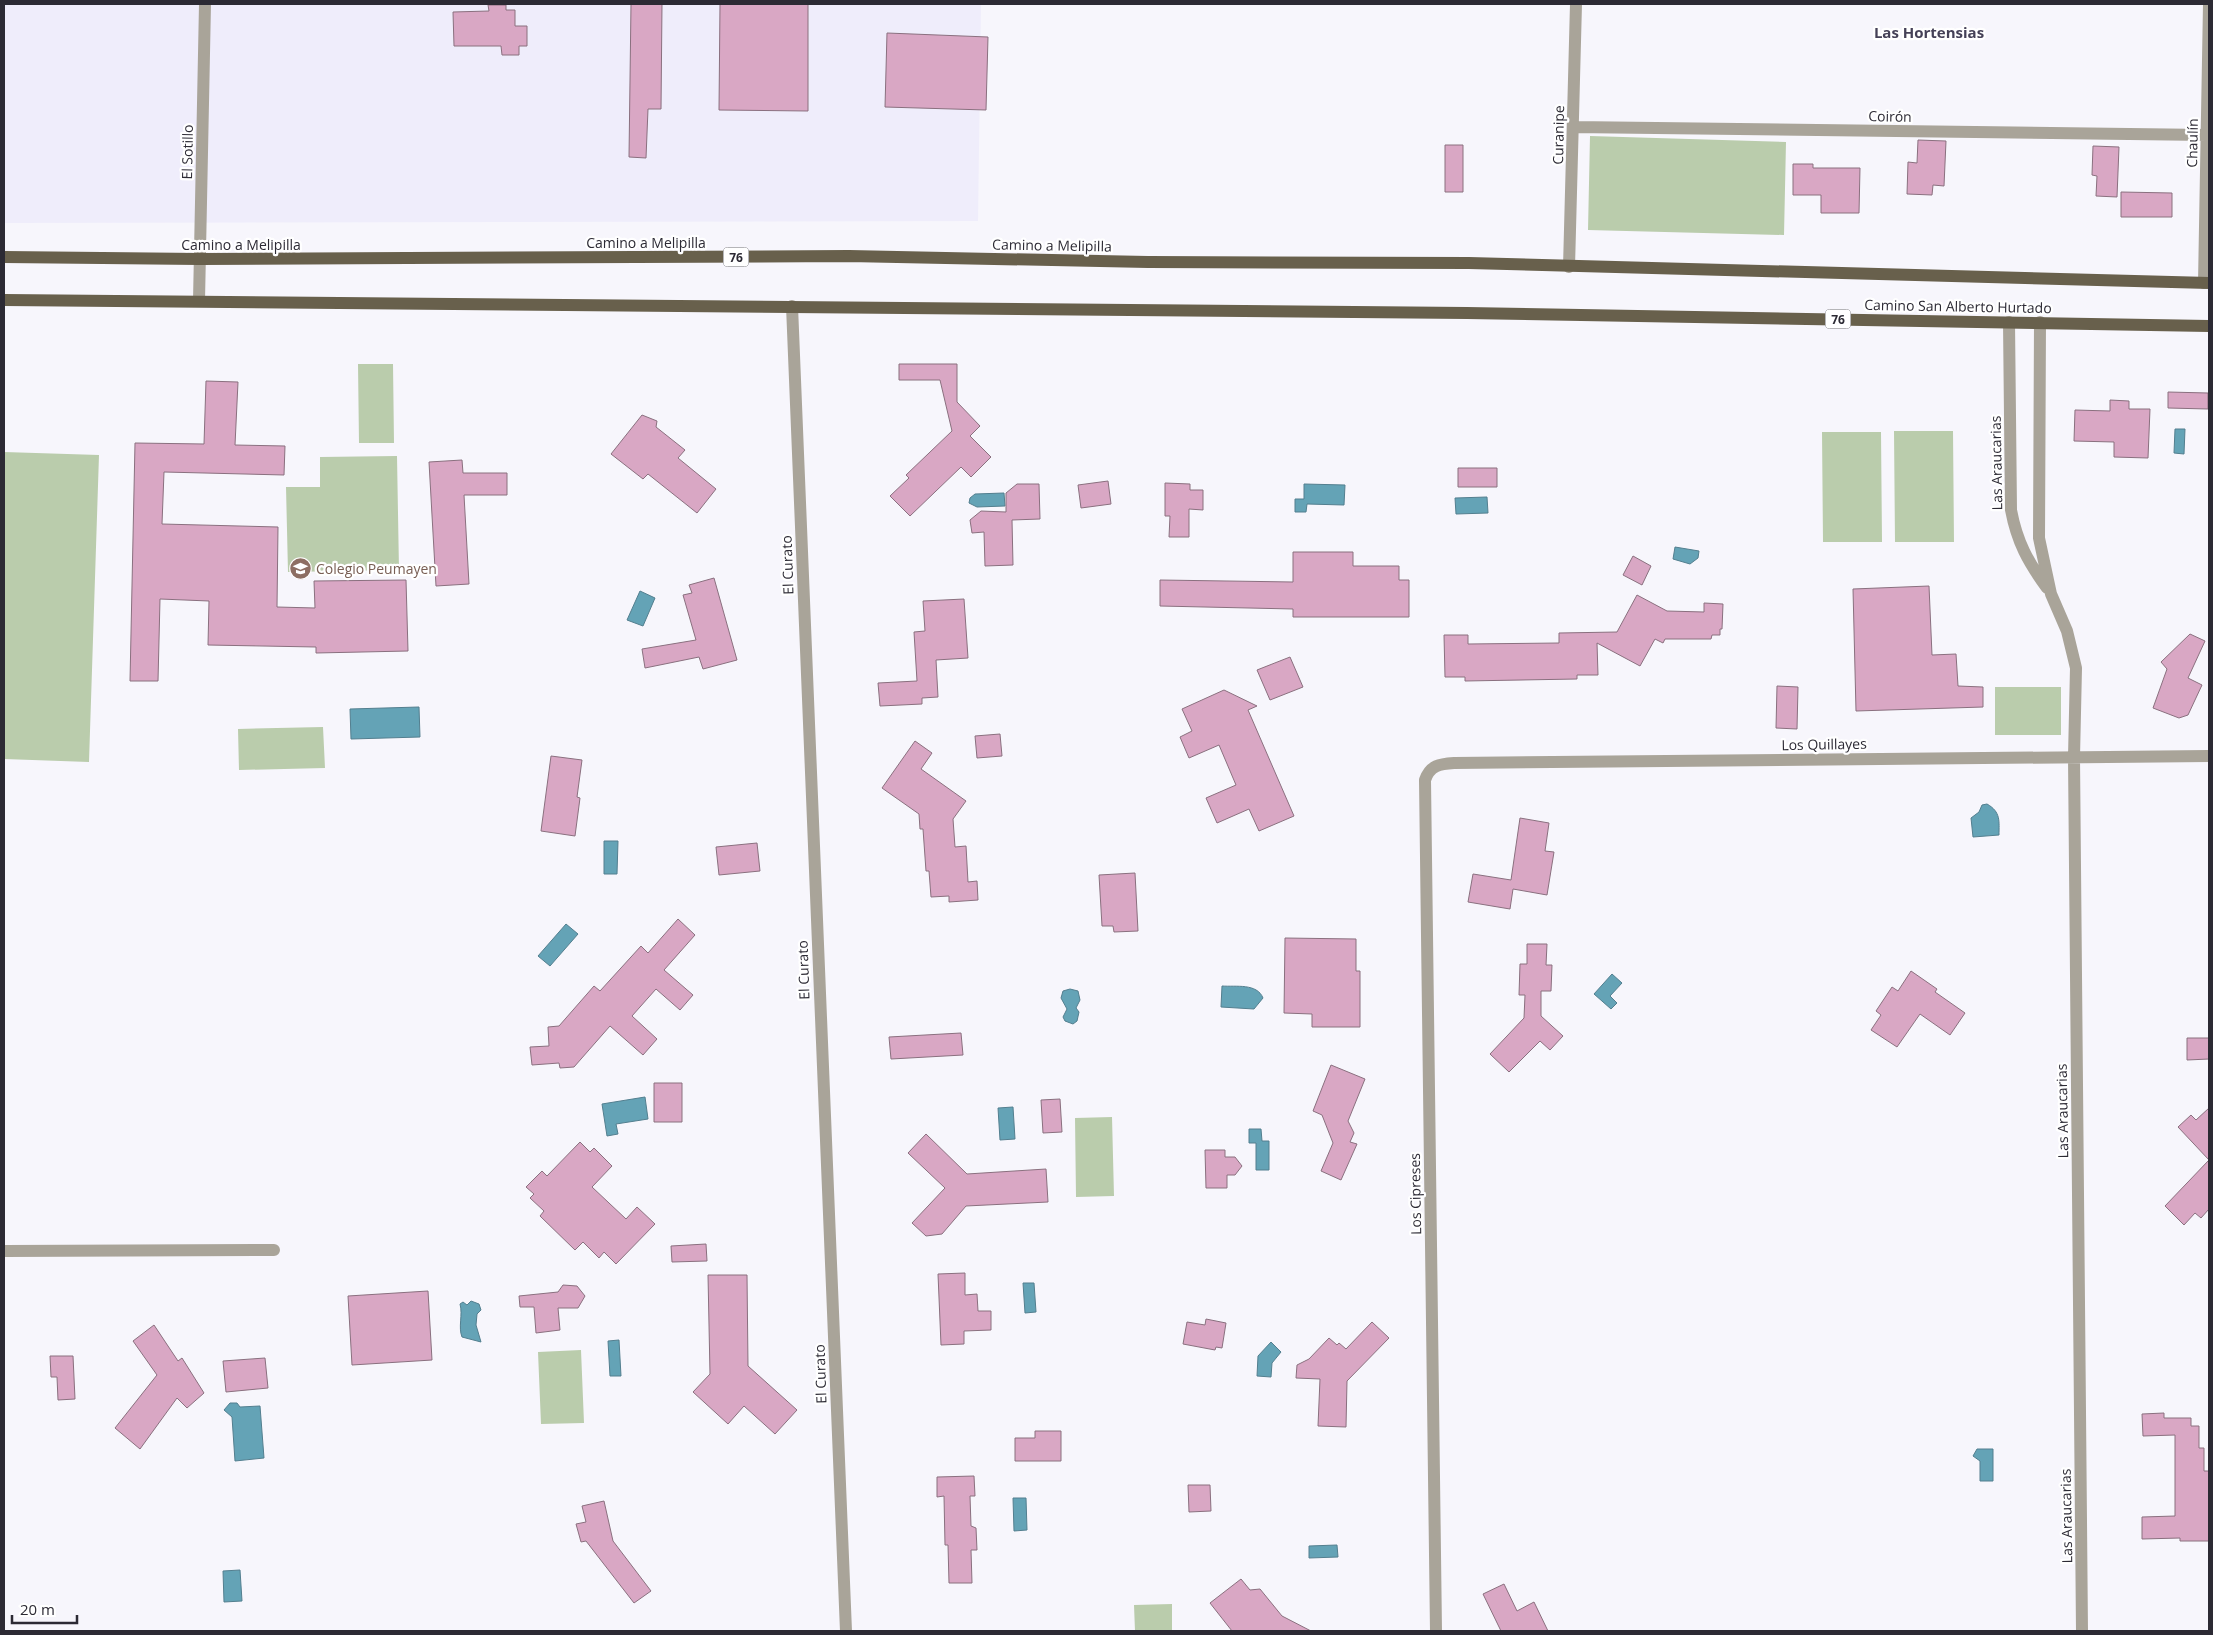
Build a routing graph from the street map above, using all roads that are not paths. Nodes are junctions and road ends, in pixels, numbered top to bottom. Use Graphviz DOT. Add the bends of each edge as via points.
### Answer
graph roads {
  1 [pos="204,4"];
  2 [pos="1576,4"];
  3 [pos="2209,4"];
  4 [pos="1573,127"];
  5 [pos="2207,135"];
  6 [pos="4,258"];
  7 [pos="200,259"];
  8 [pos="1469,263"];
  9 [pos="1569,267"];
  10 [pos="2207,283"];
  11 [pos="4,300"];
  12 [pos="199,301"];
  13 [pos="792,306"];
  14 [pos="2009,322"];
  15 [pos="2040,322"];
  16 [pos="2209,326"];
  17 [pos="2051,594"];
  18 [pos="2209,756"];
  19 [pos="2074,757"];
  20 [pos="1440,764"];
  21 [pos="274,1250"];
  22 [pos="4,1251"];
  23 [pos="846,1631"];
  24 [pos="1436,1631"];
  25 [pos="2082,1631"];
  1 -- 7 [label="street, El Sotillo"];
  2 -- 4 [label="street, Curanipe"];
  3 -- 5 [label="street, Chaulín"];
  4 -- 5 [label="street, Coirón"];
  4 -- 9 [label="street, Curanipe"];
  5 -- 10 [label="street, Chaulín"];
  6 -- 7 [label="main road, Camino a Melipilla / 76"];
  7 -- 8 [label="main road, Camino a Melipilla / 76" via="849,256 1157,262"];
  7 -- 12 [label="street, El Sotillo"];
  8 -- 9 [label="main road, Camino San Alberto Hurtado / 76"];
  9 -- 10 [label="main road, Camino San Alberto Hurtado / 76"];
  11 -- 12 [label="main road, 76"];
  12 -- 13 [label="main road, 76"];
  13 -- 14 [label="main road, Camino San Alberto Hurtado / 76"];
  13 -- 23 [label="street, El Curato"];
  14 -- 15 [label="main road, Camino San Alberto Hurtado / 76"];
  14 -- 17 [label="street, Las Araucarias" via="2011,510 2015,532 2027,560"];
  15 -- 16 [label="main road, Camino San Alberto Hurtado / 76"];
  15 -- 17 [label="street, Las Araucarias" via="2039,538"];
  17 -- 19 [label="street, Las Araucarias" via="2067,631 2076,668"];
  18 -- 19 [label="street, Los Quillayes"];
  19 -- 20 [label="street, Los Quillayes"];
  19 -- 25 [label="street, Las Araucarias"];
  20 -- 24 [label="street, Los Cipreses" via="1432,768 1425,780"];
  21 -- 22 [label="street"];
}
